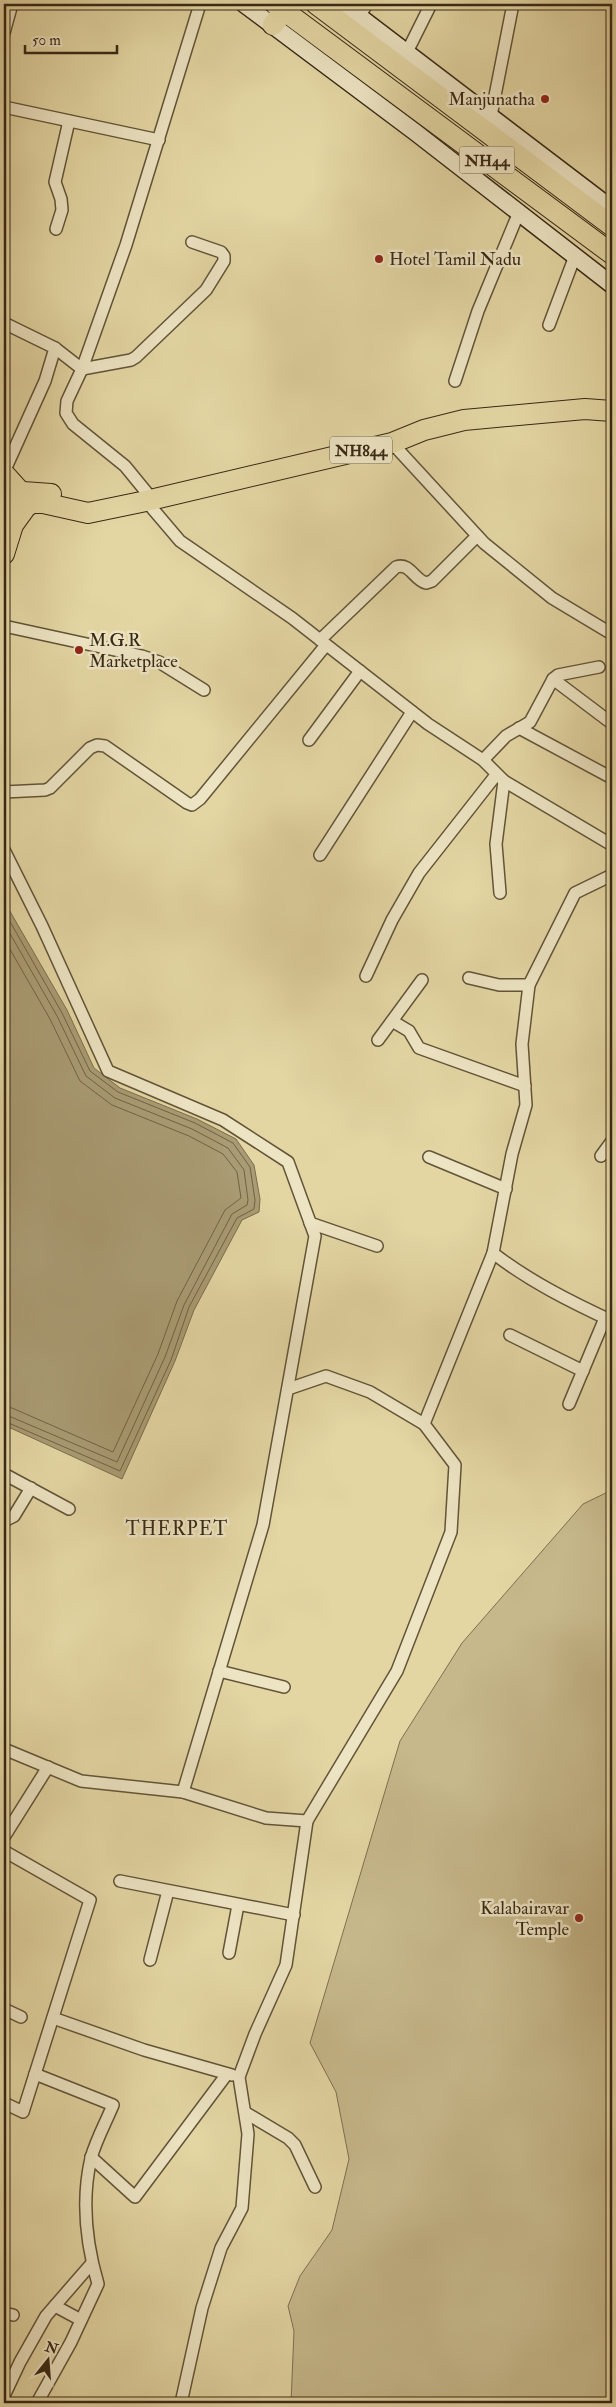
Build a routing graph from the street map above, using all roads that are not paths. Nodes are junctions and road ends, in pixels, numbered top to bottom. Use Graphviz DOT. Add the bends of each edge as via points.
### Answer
graph roads {
  1 [pos="12,4"];
  2 [pos="200,4"];
  3 [pos="244,4"];
  4 [pos="316,4"];
  5 [pos="343,4"];
  6 [pos="431,4"];
  7 [pos="513,4"];
  8 [pos="364,10"];
  9 [pos="278,11"];
  10 [pos="4,33"];
  11 [pos="407,52"];
  12 [pos="4,107"];
  13 [pos="491,116"];
  14 [pos="68,121"];
  15 [pos="159,140"];
  16 [pos="612,209"];
  17 [pos="519,212"];
  18 [pos="612,226"];
  19 [pos="56,229"];
  20 [pos="192,242"];
  21 [pos="612,254"];
  22 [pos="575,256"];
  23 [pos="612,285"];
  24 [pos="4,323"];
  25 [pos="548,325"];
  26 [pos="55,348"];
  27 [pos="82,369"];
  28 [pos="456,380"];
  29 [pos="612,411"];
  30 [pos="392,443"];
  31 [pos="4,472"];
  32 [pos="28,497"];
  33 [pos="149,500"];
  34 [pos="7,518"];
  35 [pos="477,536"];
  36 [pos="4,554"];
  37 [pos="4,626"];
  38 [pos="612,634"];
  39 [pos="323,642"];
  40 [pos="599,666"];
  41 [pos="360,671"];
  42 [pos="553,679"];
  43 [pos="204,690"];
  44 [pos="412,712"];
  45 [pos="610,722"];
  46 [pos="519,728"];
  47 [pos="309,740"];
  48 [pos="483,760"];
  49 [pos="500,778"];
  50 [pos="612,778"];
  51 [pos="4,792"];
  52 [pos="612,845"];
  53 [pos="4,850"];
  54 [pos="320,855"];
  55 [pos="612,876"];
  56 [pos="500,893"];
  57 [pos="366,976"];
  58 [pos="469,978"];
  59 [pos="422,980"];
  60 [pos="529,985"];
  61 [pos="392,1021"];
  62 [pos="378,1040"];
  63 [pos="525,1086"];
  64 [pos="612,1141"];
  65 [pos="601,1156"];
  66 [pos="429,1158"];
  67 [pos="506,1189"];
  68 [pos="310,1223"];
  69 [pos="377,1246"];
  70 [pos="493,1252"];
  71 [pos="609,1320"];
  72 [pos="510,1335"];
  73 [pos="583,1370"];
  74 [pos="288,1389"];
  75 [pos="569,1404"];
  76 [pos="424,1424"];
  77 [pos="4,1474"];
  78 [pos="31,1488"];
  79 [pos="69,1509"];
  80 [pos="4,1521"];
  81 [pos="219,1671"];
  82 [pos="284,1687"];
  83 [pos="4,1749"];
  84 [pos="48,1768"];
  85 [pos="183,1792"];
  86 [pos="307,1821"];
  87 [pos="4,1836"];
  88 [pos="4,1851"];
  89 [pos="120,1881"];
  90 [pos="168,1891"];
  91 [pos="238,1905"];
  92 [pos="294,1915"];
  93 [pos="229,1953"];
  94 [pos="150,1960"];
  95 [pos="4,2009"];
  96 [pos="21,2017"];
  97 [pos="53,2018"];
  98 [pos="35,2074"];
  99 [pos="227,2074"];
  100 [pos="239,2077"];
  101 [pos="4,2103"];
  102 [pos="246,2113"];
  103 [pos="92,2157"];
  104 [pos="315,2187"];
  105 [pos="92,2263"];
  106 [pos="55,2306"];
  107 [pos="81,2320"];
  108 [pos="4,2396"];
  109 [pos="37,2403"];
  110 [pos="182,2403"];
  1 -- 10 [label="street"];
  2 -- 15 [label="street"];
  3 -- 9 [label="street"];
  4 -- 18 [label="highway, NH44"];
  5 -- 8 [label="street"];
  6 -- 11 [label="street"];
  7 -- 13 [label="street"];
  8 -- 11 [label="street"];
  9 -- 17 [label="street"];
  9 -- 21 [label="highway, NH44"];
  11 -- 13 [label="street"];
  12 -- 14 [label="street"];
  13 -- 16 [label="street"];
  14 -- 15 [label="street"];
  14 -- 19 [label="street" via="55,182 62,210"];
  15 -- 27 [label="street"];
  17 -- 22 [label="street"];
  17 -- 28 [label="street" via="478,311"];
  20 -- 27 [label="street" via="224,256 206,290 136,357"];
  22 -- 23 [label="street"];
  22 -- 25 [label="street"];
  24 -- 26 [label="street"];
  26 -- 27 [label="street"];
  26 -- 31 [label="street"];
  27 -- 33 [label="street" via="67,401 66,412 73,424 125,466"];
  29 -- 30 [label="highway, NH844" via="584,409 464,420 424,430"];
  30 -- 33 [label="highway, NH844"];
  30 -- 35 [label="street"];
  31 -- 32 [label="main road"];
  32 -- 33 [label="highway, NH844" via="88,512"];
  32 -- 34 [label="highway" via="26,507"];
  33 -- 39 [label="street" via="180,541"];
  34 -- 36 [label="highway"];
  35 -- 38 [label="street" via="552,598"];
  35 -- 39 [label="street" via="432,581 421,582 408,567 396,567"];
  37 -- 43 [label="street" via="142,656 159,662"];
  39 -- 41 [label="street"];
  39 -- 51 [label="street" via="260,727 196,803 187,804 105,746 97,745 90,748 50,788"];
  40 -- 42 [label="street" via="558,674"];
  41 -- 44 [label="street"];
  41 -- 47 [label="street"];
  42 -- 45 [label="street"];
  42 -- 46 [label="street" via="530,722"];
  44 -- 48 [label="street"];
  44 -- 54 [label="street"];
  46 -- 48 [label="street" via="506,736"];
  46 -- 50 [label="street"];
  48 -- 49 [label="street"];
  49 -- 52 [label="street"];
  49 -- 56 [label="street" via="496,844"];
  49 -- 57 [label="street" via="419,873 392,920"];
  53 -- 68 [label="street" via="108,1071 223,1120 288,1162"];
  55 -- 60 [label="street" via="575,893"];
  58 -- 60 [label="street" via="499,985"];
  59 -- 61 [label="street"];
  60 -- 63 [label="street" via="522,1044"];
  61 -- 62 [label="street"];
  61 -- 63 [label="street" via="409,1031 419,1048"];
  63 -- 67 [label="street" via="526,1105"];
  64 -- 65 [label="street"];
  66 -- 67 [label="street"];
  67 -- 70 [label="street"];
  68 -- 69 [label="street"];
  68 -- 74 [label="street" via="315,1236"];
  70 -- 71 [label="street" via="511,1267"];
  70 -- 76 [label="street"];
  71 -- 73 [label="street"];
  72 -- 73 [label="street"];
  73 -- 75 [label="street"];
  74 -- 76 [label="street" via="326,1376 370,1392"];
  74 -- 81 [label="street" via="263,1525"];
  76 -- 86 [label="street" via="455,1464 451,1532 397,1671"];
  77 -- 78 [label="street"];
  78 -- 79 [label="street"];
  78 -- 80 [label="street" via="14,1516"];
  81 -- 82 [label="street"];
  81 -- 85 [label="street"];
  83 -- 84 [label="street"];
  84 -- 85 [label="street" via="81,1781"];
  84 -- 87 [label="street"];
  85 -- 86 [label="street" via="266,1818"];
  86 -- 92 [label="street"];
  88 -- 97 [label="street" via="90,1900"];
  89 -- 90 [label="street"];
  90 -- 91 [label="street"];
  90 -- 94 [label="street"];
  91 -- 92 [label="street"];
  91 -- 93 [label="street"];
  92 -- 100 [label="street" via="286,1965"];
  95 -- 96 [label="street"];
  97 -- 98 [label="street"];
  97 -- 99 [label="street" via="144,2050"];
  98 -- 101 [label="street" via="23,2112"];
  98 -- 103 [label="street" via="113,2104"];
  99 -- 100 [label="street"];
  99 -- 103 [label="street" via="135,2197"];
  100 -- 102 [label="street"];
  102 -- 104 [label="street" via="288,2138"];
  102 -- 110 [label="street" via="248,2134 242,2208 221,2248 202,2308"];
  103 -- 105 [label="street" via="85,2215"];
  105 -- 106 [label="street"];
  105 -- 107 [label="street" via="98,2284"];
  106 -- 107 [label="street"];
  106 -- 108 [label="street" via="46,2316"];
  107 -- 109 [label="street"];
}
